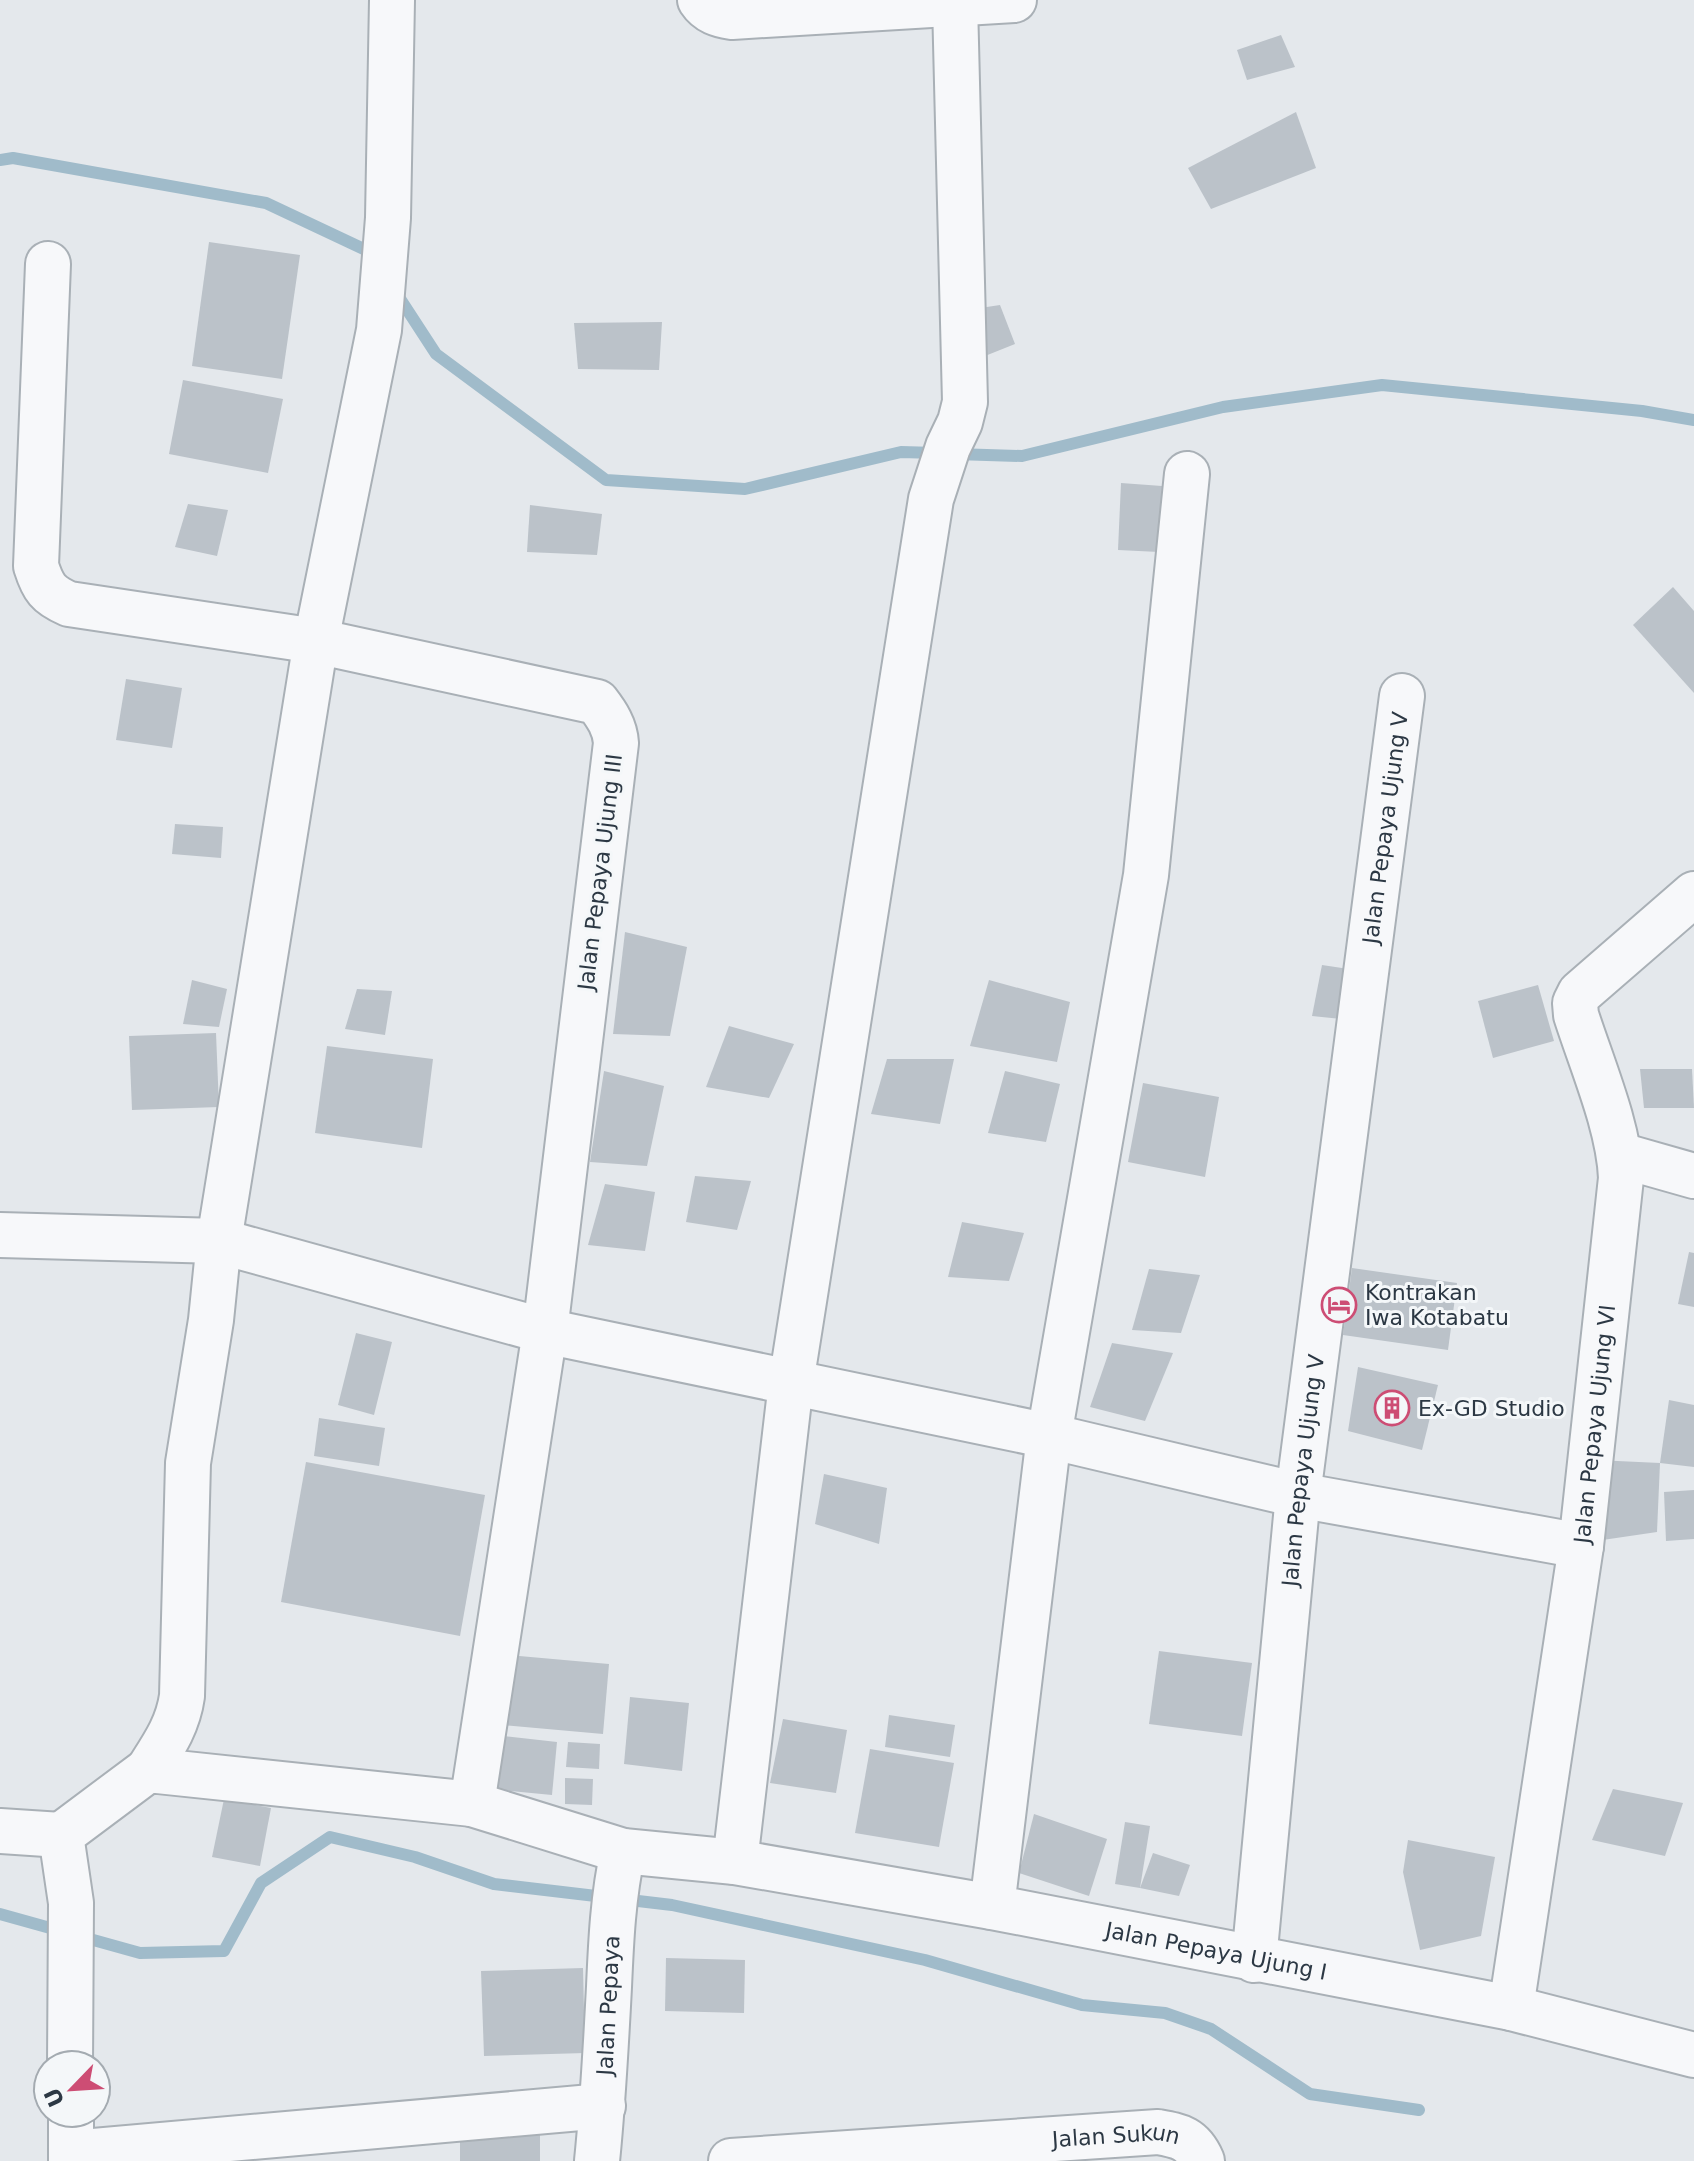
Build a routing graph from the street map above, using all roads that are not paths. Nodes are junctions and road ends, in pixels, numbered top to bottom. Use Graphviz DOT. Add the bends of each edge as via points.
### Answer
graph roads {
  1 [pos="392,0"];
  2 [pos="700,0"];
  3 [pos="1014,0"];
  4 [pos="955,3"];
  5 [pos="48,264"];
  6 [pos="1187,474"];
  7 [pos="316,641"];
  8 [pos="1402,696"];
  9 [pos="1694,894"];
  10 [pos="1620,1155"];
  11 [pos="1694,1176"];
  12 [pos="0,1235"];
  13 [pos="219,1241"];
  14 [pos="545,1331"];
  15 [pos="791,1383"];
  16 [pos="1049,1436"];
  17 [pos="1298,1495"];
  18 [pos="1581,1546"];
  19 [pos="148,1770"];
  20 [pos="472,1804"];
  21 [pos="0,1831"];
  22 [pos="61,1835"];
  23 [pos="735,1862"];
  24 [pos="620,1865"];
  25 [pos="992,1907"];
  26 [pos="1254,1960"];
  27 [pos="1511,2008"];
  28 [pos="70,2049"];
  29 [pos="1694,2055"];
  30 [pos="603,2106"];
  31 [pos="71,2142"];
  32 [pos="597,2161"];
  33 [pos="731,2161"];
  34 [pos="1202,2161"];
  1 -- 7 [label="street" via="388,218 379,330"];
  2 -- 4 [label="street" via="705,8 732,17"];
  3 -- 4 [label="street"];
  4 -- 15 [label="street" via="965,402 931,499"];
  5 -- 7 [label="street, Jalan Pepaya Ujung III" via="36,566 41,584 69,604"];
  6 -- 16 [label="street" via="1146,875"];
  7 -- 13 [label="street"];
  7 -- 14 [label="street, Jalan Pepaya Ujung III" via="597,702 615,732"];
  8 -- 17 [label="street, Jalan Pepaya Ujung V"];
  9 -- 10 [label="street, Jalan Pepaya Ujung VI" via="1575,1003"];
  10 -- 11 [label="street"];
  10 -- 18 [label="street, Jalan Pepaya Ujung VI"];
  12 -- 13 [label="street"];
  13 -- 14 [label="street"];
  13 -- 19 [label="street" via="188,1463 180,1714"];
  14 -- 15 [label="street"];
  14 -- 20 [label="street, Jalan Pepaya Ujung III"];
  15 -- 16 [label="street"];
  15 -- 23 [label="street"];
  16 -- 17 [label="street"];
  16 -- 25 [label="street"];
  17 -- 18 [label="street"];
  17 -- 26 [label="street, Jalan Pepaya Ujung V"];
  18 -- 27 [label="street, Jalan Pepaya Ujung VI"];
  19 -- 20 [label="street, Jalan Pepaya Ujung I"];
  19 -- 22 [label="street"];
  20 -- 24 [label="street, Jalan Pepaya Ujung I"];
  21 -- 22 [label="street"];
  22 -- 28 [label="street" via="71,1903"];
  23 -- 24 [label="street, Jalan Pepaya Ujung I"];
  23 -- 25 [label="street, Jalan Pepaya Ujung I"];
  24 -- 30 [label="street, Jalan Pepaya"];
  25 -- 26 [label="street, Jalan Pepaya Ujung I"];
  26 -- 27 [label="street, Jalan Pepaya Ujung I"];
  27 -- 29 [label="street, Jalan Pepaya Ujung I"];
  30 -- 31 [label="street"];
  30 -- 32 [label="street, Jalan Pepaya"];
  33 -- 34 [label="street, Jalan Sukun" via="1158,2132 1181,2136"];
}
